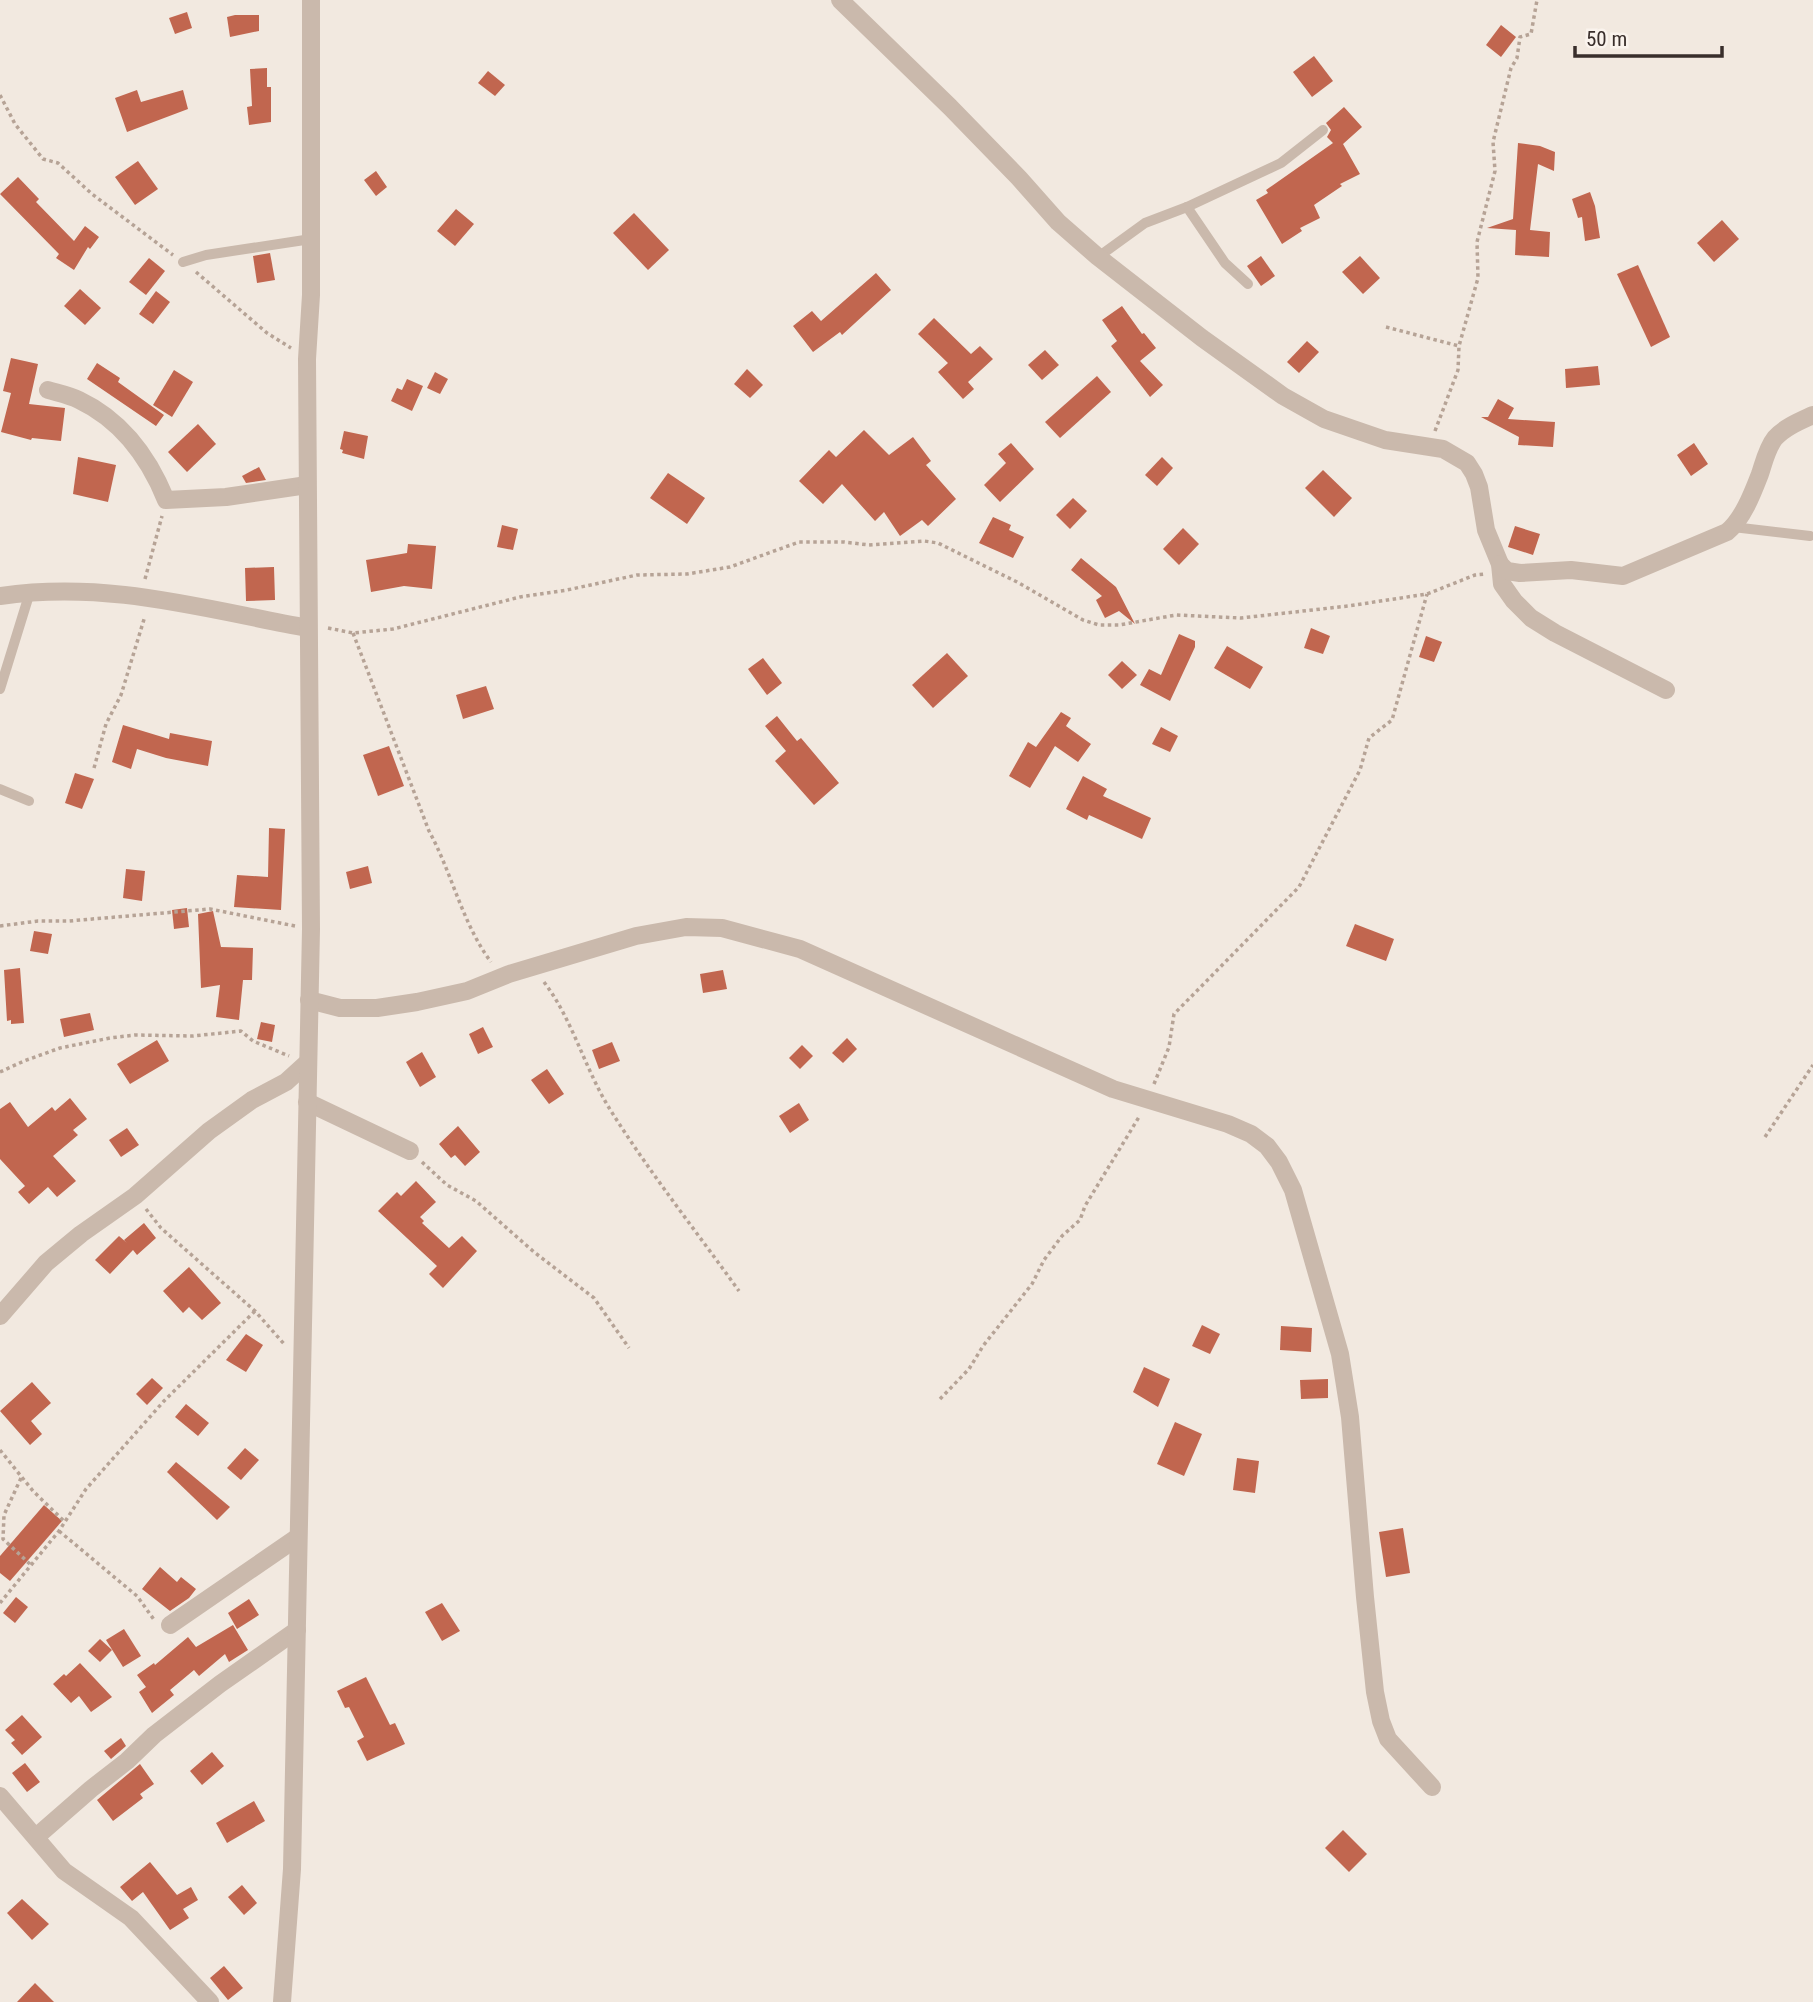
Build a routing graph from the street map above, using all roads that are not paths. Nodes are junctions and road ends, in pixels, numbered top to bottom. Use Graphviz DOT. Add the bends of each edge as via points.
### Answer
graph roads {
  1 [pos="311,0"];
  2 [pos="840,0"];
  3 [pos="1323,130"];
  4 [pos="1186,207"];
  5 [pos="311,239"];
  6 [pos="1098,257"];
  7 [pos="183,262"];
  8 [pos="1248,284"];
  9 [pos="48,390"];
  10 [pos="1813,415"];
  11 [pos="307,485"];
  12 [pos="1733,527"];
  13 [pos="1810,536"];
  14 [pos="1500,569"];
  15 [pos="30,592"];
  16 [pos="0,596"];
  17 [pos="308,628"];
  18 [pos="0,689"];
  19 [pos="1666,690"];
  20 [pos="0,789"];
  21 [pos="29,802"];
  22 [pos="309,1000"];
  23 [pos="308,1062"];
  24 [pos="307,1102"];
  25 [pos="410,1151"];
  26 [pos="0,1316"];
  27 [pos="298,1537"];
  28 [pos="170,1625"];
  29 [pos="296,1630"];
  30 [pos="1432,1787"];
  31 [pos="0,1796"];
  32 [pos="36,1838"];
  33 [pos="210,2002"];
  34 [pos="282,2002"];
  1 -- 5 [label="street"];
  2 -- 6 [label="street"];
  3 -- 4 [label="lane" via="1280,163"];
  4 -- 6 [label="lane" via="1145,223"];
  4 -- 8 [label="lane" via="1225,262"];
  5 -- 7 [label="lane"];
  5 -- 11 [label="street"];
  6 -- 14 [label="street" via="1283,396 1324,419 1385,440 1455,454 1474,474"];
  9 -- 11 [label="street" via="78,400 121,430 149,462 166,500"];
  10 -- 12 [label="street" via="1775,438"];
  11 -- 17 [label="street"];
  12 -- 13 [label="lane"];
  12 -- 14 [label="street" via="1623,576"];
  14 -- 19 [label="street" via="1502,584 1531,618"];
  15 -- 16 [label="street"];
  15 -- 17 [label="street" via="90,590 150,597"];
  15 -- 18 [label="lane"];
  17 -- 22 [label="street"];
  20 -- 21 [label="lane"];
  22 -- 23 [label="street"];
  22 -- 30 [label="street" via="340,1008 377,1008 467,992 522,970 636,936 686,927 722,928 800,949 1112,1089 1251,1133 1279,1162 1293,1190 1340,1354 1381,1721 1388,1739"];
  23 -- 24 [label="street"];
  23 -- 26 [label="street" via="286,1082 209,1131 135,1196 81,1234 46,1263"];
  24 -- 25 [label="street"];
  24 -- 27 [label="street"];
  27 -- 28 [label="street"];
  27 -- 29 [label="street"];
  29 -- 32 [label="street" via="154,1735"];
  29 -- 34 [label="street" via="292,1870"];
  31 -- 32 [label="street"];
  32 -- 33 [label="street" via="64,1871 131,1918"];
}
